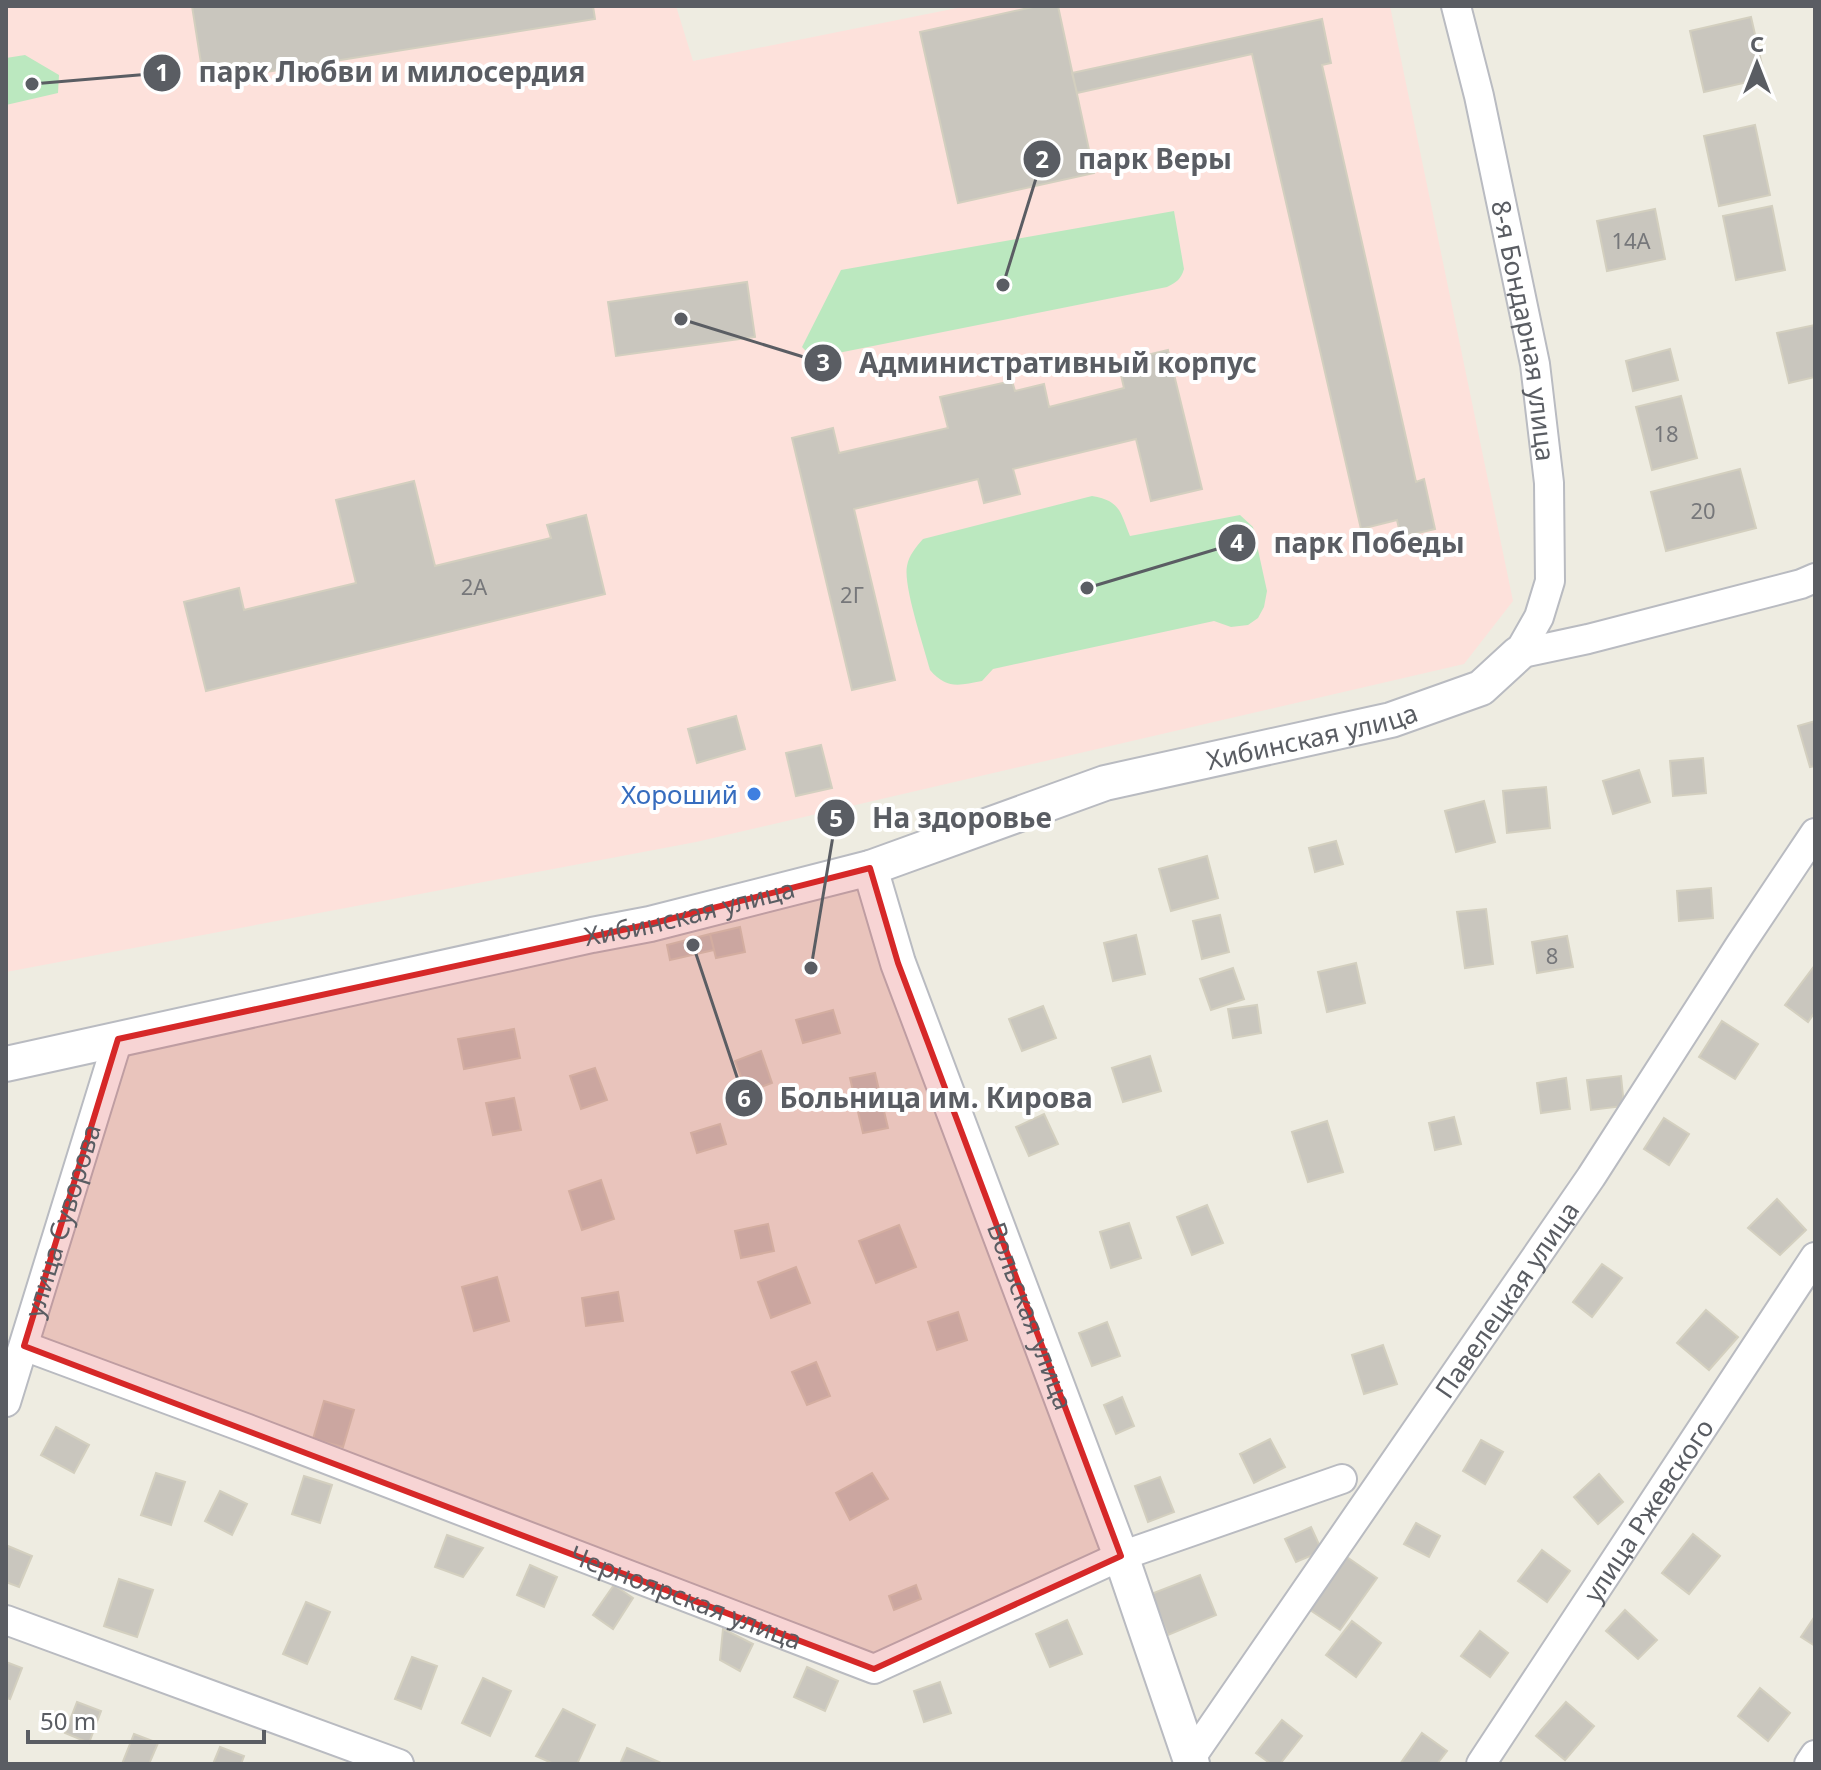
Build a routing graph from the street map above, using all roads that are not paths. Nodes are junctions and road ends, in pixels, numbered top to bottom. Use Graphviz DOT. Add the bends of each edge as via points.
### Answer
graph roads {
  1 [pos="1456,6"];
  2 [pos="1815,578"];
  3 [pos="1518,654"];
  4 [pos="1815,833"];
  5 [pos="870,868"];
  6 [pos="118,1039"];
  7 [pos="6,1064"];
  8 [pos="1815,1257"];
  9 [pos="24,1346"];
  10 [pos="6,1402"];
  11 [pos="1342,1479"];
  12 [pos="1121,1556"];
  13 [pos="6,1620"];
  14 [pos="1815,1755"];
  15 [pos="1191,1762"];
  16 [pos="399,1764"];
  17 [pos="1481,1764"];
  18 [pos="1809,1764"];
  1 -- 3 [label="street, 8-я Бондарная улица" via="1535,364 1549,483 1550,581 1539,617"];
  2 -- 3 [label="street"];
  3 -- 5 [label="street, Хибинская улица" via="1481,688 1391,720 1105,783"];
  4 -- 15 [label="street, Павелецкая улица" via="1591,1177"];
  5 -- 6 [label="street, Хибинская улица" via="650,924"];
  5 -- 12 [label="street, Вольская улица" via="898,963"];
  6 -- 7 [label="street, Хибинская улица"];
  6 -- 9 [label="street, улица Суворова"];
  8 -- 17 [label="street, улица Ржевского"];
  9 -- 10 [label="street, улица Суворова"];
  9 -- 12 [label="street, Черноярская улица" via="874,1669"];
  11 -- 12 [label="street, Черноярская улица"];
  12 -- 15 [label="street, Вольская улица"];
  13 -- 16 [label="street"];
  14 -- 18 [label="street"];
}
